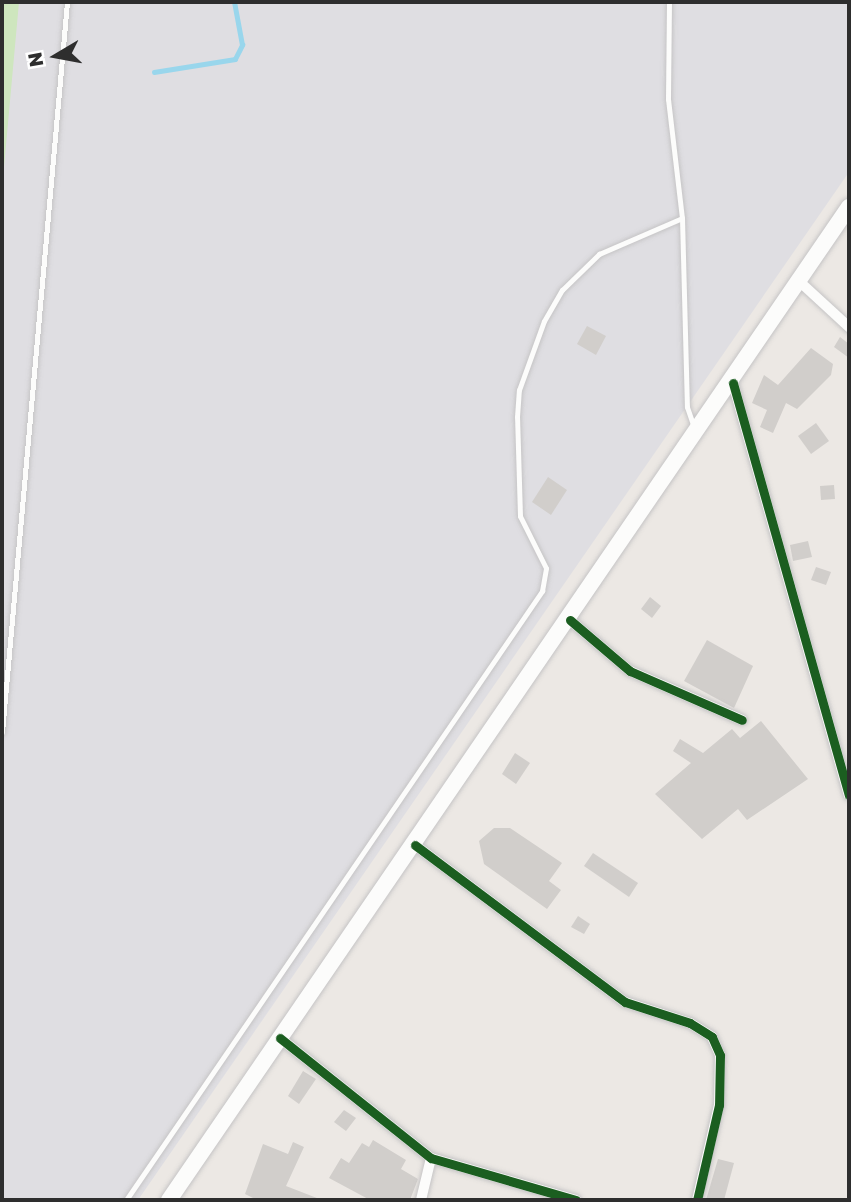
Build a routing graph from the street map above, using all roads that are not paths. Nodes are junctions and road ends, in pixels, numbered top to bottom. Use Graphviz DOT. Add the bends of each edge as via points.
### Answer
graph roads {
  1 [pos="67,2"];
  2 [pos="669,2"];
  3 [pos="849,207"];
  4 [pos="682,218"];
  5 [pos="800,282"];
  6 [pos="849,327"];
  7 [pos="733,383"];
  8 [pos="697,433"];
  9 [pos="570,620"];
  10 [pos="742,720"];
  11 [pos="2,732"];
  12 [pos="849,795"];
  13 [pos="415,845"];
  14 [pos="280,1038"];
  15 [pos="431,1158"];
  16 [pos="126,1200"];
  17 [pos="169,1200"];
  18 [pos="421,1200"];
  19 [pos="576,1200"];
  20 [pos="697,1200"];
  1 -- 11 [label="lane"];
  2 -- 4 [label="lane" via="668,99"];
  3 -- 5 [label="main road"];
  4 -- 8 [label="lane" via="687,407"];
  4 -- 16 [label="lane" via="599,254 562,290 544,321 519,390 517,417 520,516 546,568 542,591"];
  5 -- 6 [label="street"];
  5 -- 7 [label="main road"];
  7 -- 8 [label="main road"];
  7 -- 12 [label="street"];
  8 -- 9 [label="main road"];
  9 -- 10 [label="street" via="630,671"];
  9 -- 13 [label="main road"];
  13 -- 14 [label="main road"];
  13 -- 20 [label="street" via="625,1002 690,1023 712,1037 720,1055 719,1105"];
  14 -- 15 [label="street"];
  14 -- 17 [label="main road"];
  15 -- 18 [label="street"];
  15 -- 19 [label="street"];
}
